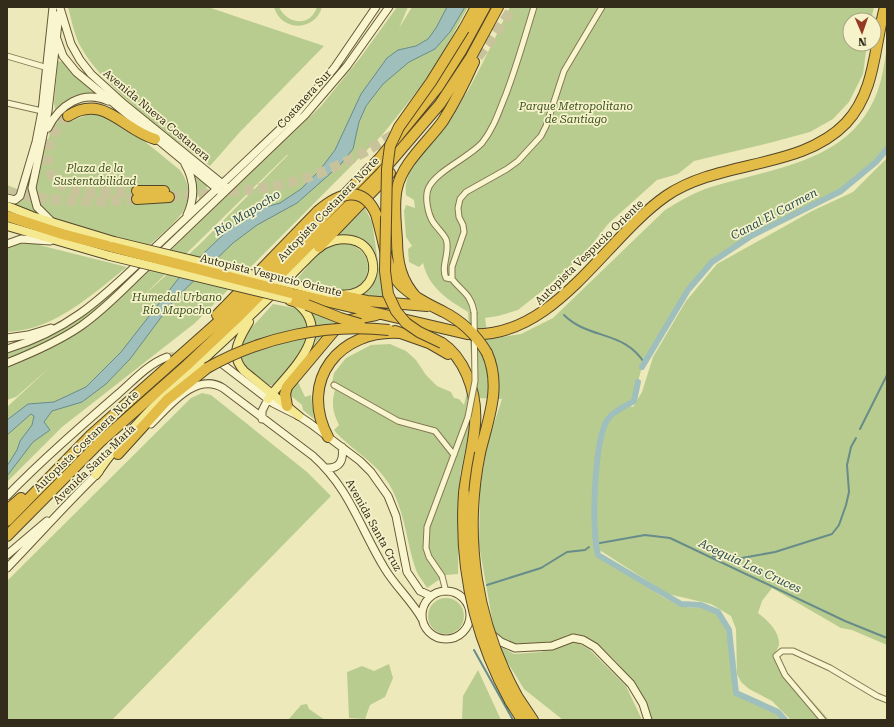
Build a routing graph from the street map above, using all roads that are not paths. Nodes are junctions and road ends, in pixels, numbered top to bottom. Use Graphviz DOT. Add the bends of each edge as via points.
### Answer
graph roads {
  1 [pos="58,7"];
  2 [pos="389,7"];
  3 [pos="476,7"];
  4 [pos="485,7"];
  5 [pos="498,7"];
  6 [pos="534,7"];
  7 [pos="602,7"];
  8 [pos="885,7"];
  9 [pos="374,8"];
  10 [pos="492,18"];
  11 [pos="52,25"];
  12 [pos="57,42"];
  13 [pos="7,56"];
  14 [pos="48,68"];
  15 [pos="467,77"];
  16 [pos="7,103"];
  17 [pos="112,104"];
  18 [pos="42,110"];
  19 [pos="68,116"];
  20 [pos="44,136"];
  21 [pos="155,138"];
  22 [pos="182,159"];
  23 [pos="222,189"];
  24 [pos="169,194"];
  25 [pos="137,195"];
  26 [pos="10,199"];
  27 [pos="7,206"];
  28 [pos="7,216"];
  29 [pos="183,221"];
  30 [pos="55,223"];
  31 [pos="7,226"];
  32 [pos="63,243"];
  33 [pos="7,244"];
  34 [pos="319,247"];
  35 [pos="112,248"];
  36 [pos="452,279"];
  37 [pos="291,295"];
  38 [pos="338,295"];
  39 [pos="417,298"];
  40 [pos="442,311"];
  41 [pos="253,314"];
  42 [pos="394,317"];
  43 [pos="70,322"];
  44 [pos="395,331"];
  45 [pos="7,338"];
  46 [pos="7,349"];
  47 [pos="167,357"];
  48 [pos="178,358"];
  49 [pos="7,363"];
  50 [pos="221,363"];
  51 [pos="466,374"];
  52 [pos="202,384"];
  53 [pos="334,384"];
  54 [pos="270,397"];
  55 [pos="287,406"];
  56 [pos="299,416"];
  57 [pos="262,419"];
  58 [pos="328,437"];
  59 [pos="342,447"];
  60 [pos="118,454"];
  61 [pos="454,455"];
  62 [pos="326,468"];
  63 [pos="96,475"];
  64 [pos="45,481"];
  65 [pos="7,496"];
  66 [pos="64,506"];
  67 [pos="7,510"];
  68 [pos="7,521"];
  69 [pos="7,536"];
  70 [pos="7,555"];
  71 [pos="7,568"];
  72 [pos="446,592"];
  73 [pos="431,596"];
  74 [pos="469,610"];
  75 [pos="422,619"];
  76 [pos="513,698"];
  77 [pos="887,700"];
  78 [pos="522,720"];
  79 [pos="533,720"];
  80 [pos="648,720"];
  81 [pos="823,720"];
  1 -- 11 [label="main road"];
  1 -- 12 [label="main road"];
  1 -- 23 [label="main road, Avenida Nueva Costanera" via="71,44 91,74"];
  2 -- 23 [label="main road, Costanera Sur" via="320,99 278,143"];
  3 -- 51 [label="highway, bridge" via="434,79 398,127 390,146 387,169 385,271 388,294 396,311 406,323 442,343 458,358"];
  4 -- 48 [label="highway, Autopista Costanera Norte" via="442,82 375,164 248,294"];
  5 -- 10 [label="highway, Autopista Costanera Norte"];
  6 -- 36 [label="street" via="520,58 493,127 474,151 436,177 428,188 429,212 446,240 444,272 446,278"];
  7 -- 36 [label="street" via="564,71 541,136 507,169 466,192 460,199 459,217 464,232 452,266"];
  8 -- 42 [label="highway, Autopista Vespucio Oriente" via="872,75 863,98 846,123 826,139 792,153 697,180 672,192 647,212 549,308 521,325 505,331 472,334"];
  9 -- 23 [label="main road, Costanera Sur" via="344,55 310,98"];
  10 -- 15 [label="highway"];
  10 -- 69 [label="highway, Autopista Costanera Norte" via="471,57 440,104 380,174 240,315 87,454"];
  11 -- 12 [label="main road"];
  11 -- 14 [label="main road"];
  12 -- 17 [label="main road, Avenida Nueva Costanera" via="71,67"];
  12 -- 20 [label="main road"];
  13 -- 14 [label="street"];
  14 -- 18 [label="main road"];
  15 -- 34 [label="highway" via="414,146"];
  15 -- 39 [label="highway" via="442,121 409,164 398,184 395,205 398,261 403,279"];
  16 -- 18 [label="street"];
  17 -- 20 [label="main road" via="104,99 94,98 72,102 57,113"];
  17 -- 21 [label="main road, Avenida Nueva Costanera"];
  18 -- 26 [label="main road" via="22,192 19,198"];
  19 -- 21 [label="highway" via="81,110 99,109 116,116 138,132"];
  20 -- 30 [label="main road" via="33,177 33,194 41,211"];
  21 -- 22 [label="main road, Avenida Nueva Costanera"];
  22 -- 23 [label="main road, Avenida Nueva Costanera"];
  22 -- 29 [label="main road" via="191,176 193,188 192,204"];
  23 -- 29 [label="main road"];
  23 -- 49 [label="main road" via="123,291 86,323 50,345"];
  24 -- 25 [label="highway"];
  27 -- 30 [label="main road"];
  28 -- 35 [label="highway, Autopista Vespucio Oriente"];
  29 -- 43 [label="main road" via="97,302"];
  30 -- 35 [label="main road"];
  31 -- 32 [label="main road"];
  32 -- 33 [label="main road" via="21,239"];
  32 -- 35 [label="main road"];
  34 -- 38 [label="main road" via="334,240 352,240 364,245 371,256 373,270 368,283 361,290"];
  34 -- 41 [label="main road"];
  35 -- 37 [label="highway, Autopista Vespucio Oriente, bridge"];
  36 -- 61 [label="street, bridge" via="472,302 475,381 468,417"];
  37 -- 38 [label="main road"];
  37 -- 42 [label="highway, Autopista Vespucio Oriente"];
  37 -- 44 [label="highway, bridge" via="307,305 346,321"];
  37 -- 54 [label="main road" via="308,317 311,338 306,353"];
  38 -- 40 [label="highway" via="380,302 418,304"];
  39 -- 40 [label="highway"];
  39 -- 48 [label="highway, bridge" via="397,282 389,269 376,214 368,201 350,194 336,198 318,211"];
  40 -- 76 [label="highway, bridge" via="469,329 487,353 494,372 494,395 474,488 473,546 483,613"];
  41 -- 54 [label="main road" via="236,344 236,356 242,369"];
  41 -- 63 [label="main road" via="154,406 110,454"];
  42 -- 55 [label="highway" via="364,316 350,320 334,331 287,387 284,394"];
  43 -- 45 [label="main road" via="33,334"];
  43 -- 46 [label="main road" via="38,338"];
  44 -- 51 [label="highway" via="440,349"];
  44 -- 58 [label="highway" via="360,338 347,345 331,361 321,382 318,397 320,420"];
  44 -- 60 [label="highway, bridge" via="346,328 294,336 251,347 208,368 167,400"];
  47 -- 65 [label="main road" via="149,368 96,413"];
  48 -- 64 [label="highway, Autopista Costanera Norte"];
  50 -- 54 [label="main road, Avenida Santa Cruz"];
  51 -- 76 [label="highway, bridge" via="474,394 476,412 464,493 464,552 471,600 485,647"];
  52 -- 57 [label="main road, Avenida Santa Cruz" via="220,386"];
  52 -- 60 [label="main road, Avenida Santa María" via="186,391"];
  53 -- 61 [label="street" via="398,421 435,431"];
  54 -- 55 [label="main road"];
  54 -- 56 [label="main road, Avenida Santa Cruz"];
  54 -- 57 [label="main road" via="262,410"];
  55 -- 56 [label="main road"];
  56 -- 58 [label="main road, Avenida Santa Cruz"];
  57 -- 62 [label="main road, Avenida Santa Cruz"];
  58 -- 59 [label="main road, Avenida Santa Cruz"];
  59 -- 62 [label="main road" via="343,458 340,463"];
  59 -- 73 [label="main road, Avenida Santa Cruz" via="366,466 383,488 396,516 407,572 420,591"];
  60 -- 63 [label="main road, Avenida Santa María"];
  61 -- 72 [label="street" via="430,518 426,536 429,557 442,576"];
  62 -- 75 [label="main road, Avenida Santa Cruz" via="348,497 390,577"];
  63 -- 66 [label="main road, Avenida Santa María"];
  64 -- 67 [label="highway"];
  64 -- 68 [label="highway, Autopista Costanera Norte"];
  66 -- 70 [label="main road"];
  66 -- 71 [label="main road, Avenida Santa María"];
  72 -- 73 [label="main road"];
  72 -- 74 [label="main road" via="458,595"];
  73 -- 75 [label="main road" via="422,609"];
  74 -- 75 [label="main road" via="470,617 466,629 450,639 433,636 428,632"];
  74 -- 80 [label="main road" via="501,642 515,648 552,646 577,638 595,647 631,684 643,704"];
  76 -- 78 [label="highway"];
  76 -- 79 [label="highway"];
  77 -- 81 [label="street" via="830,668 793,651 782,651 776,656 785,675"];
}
